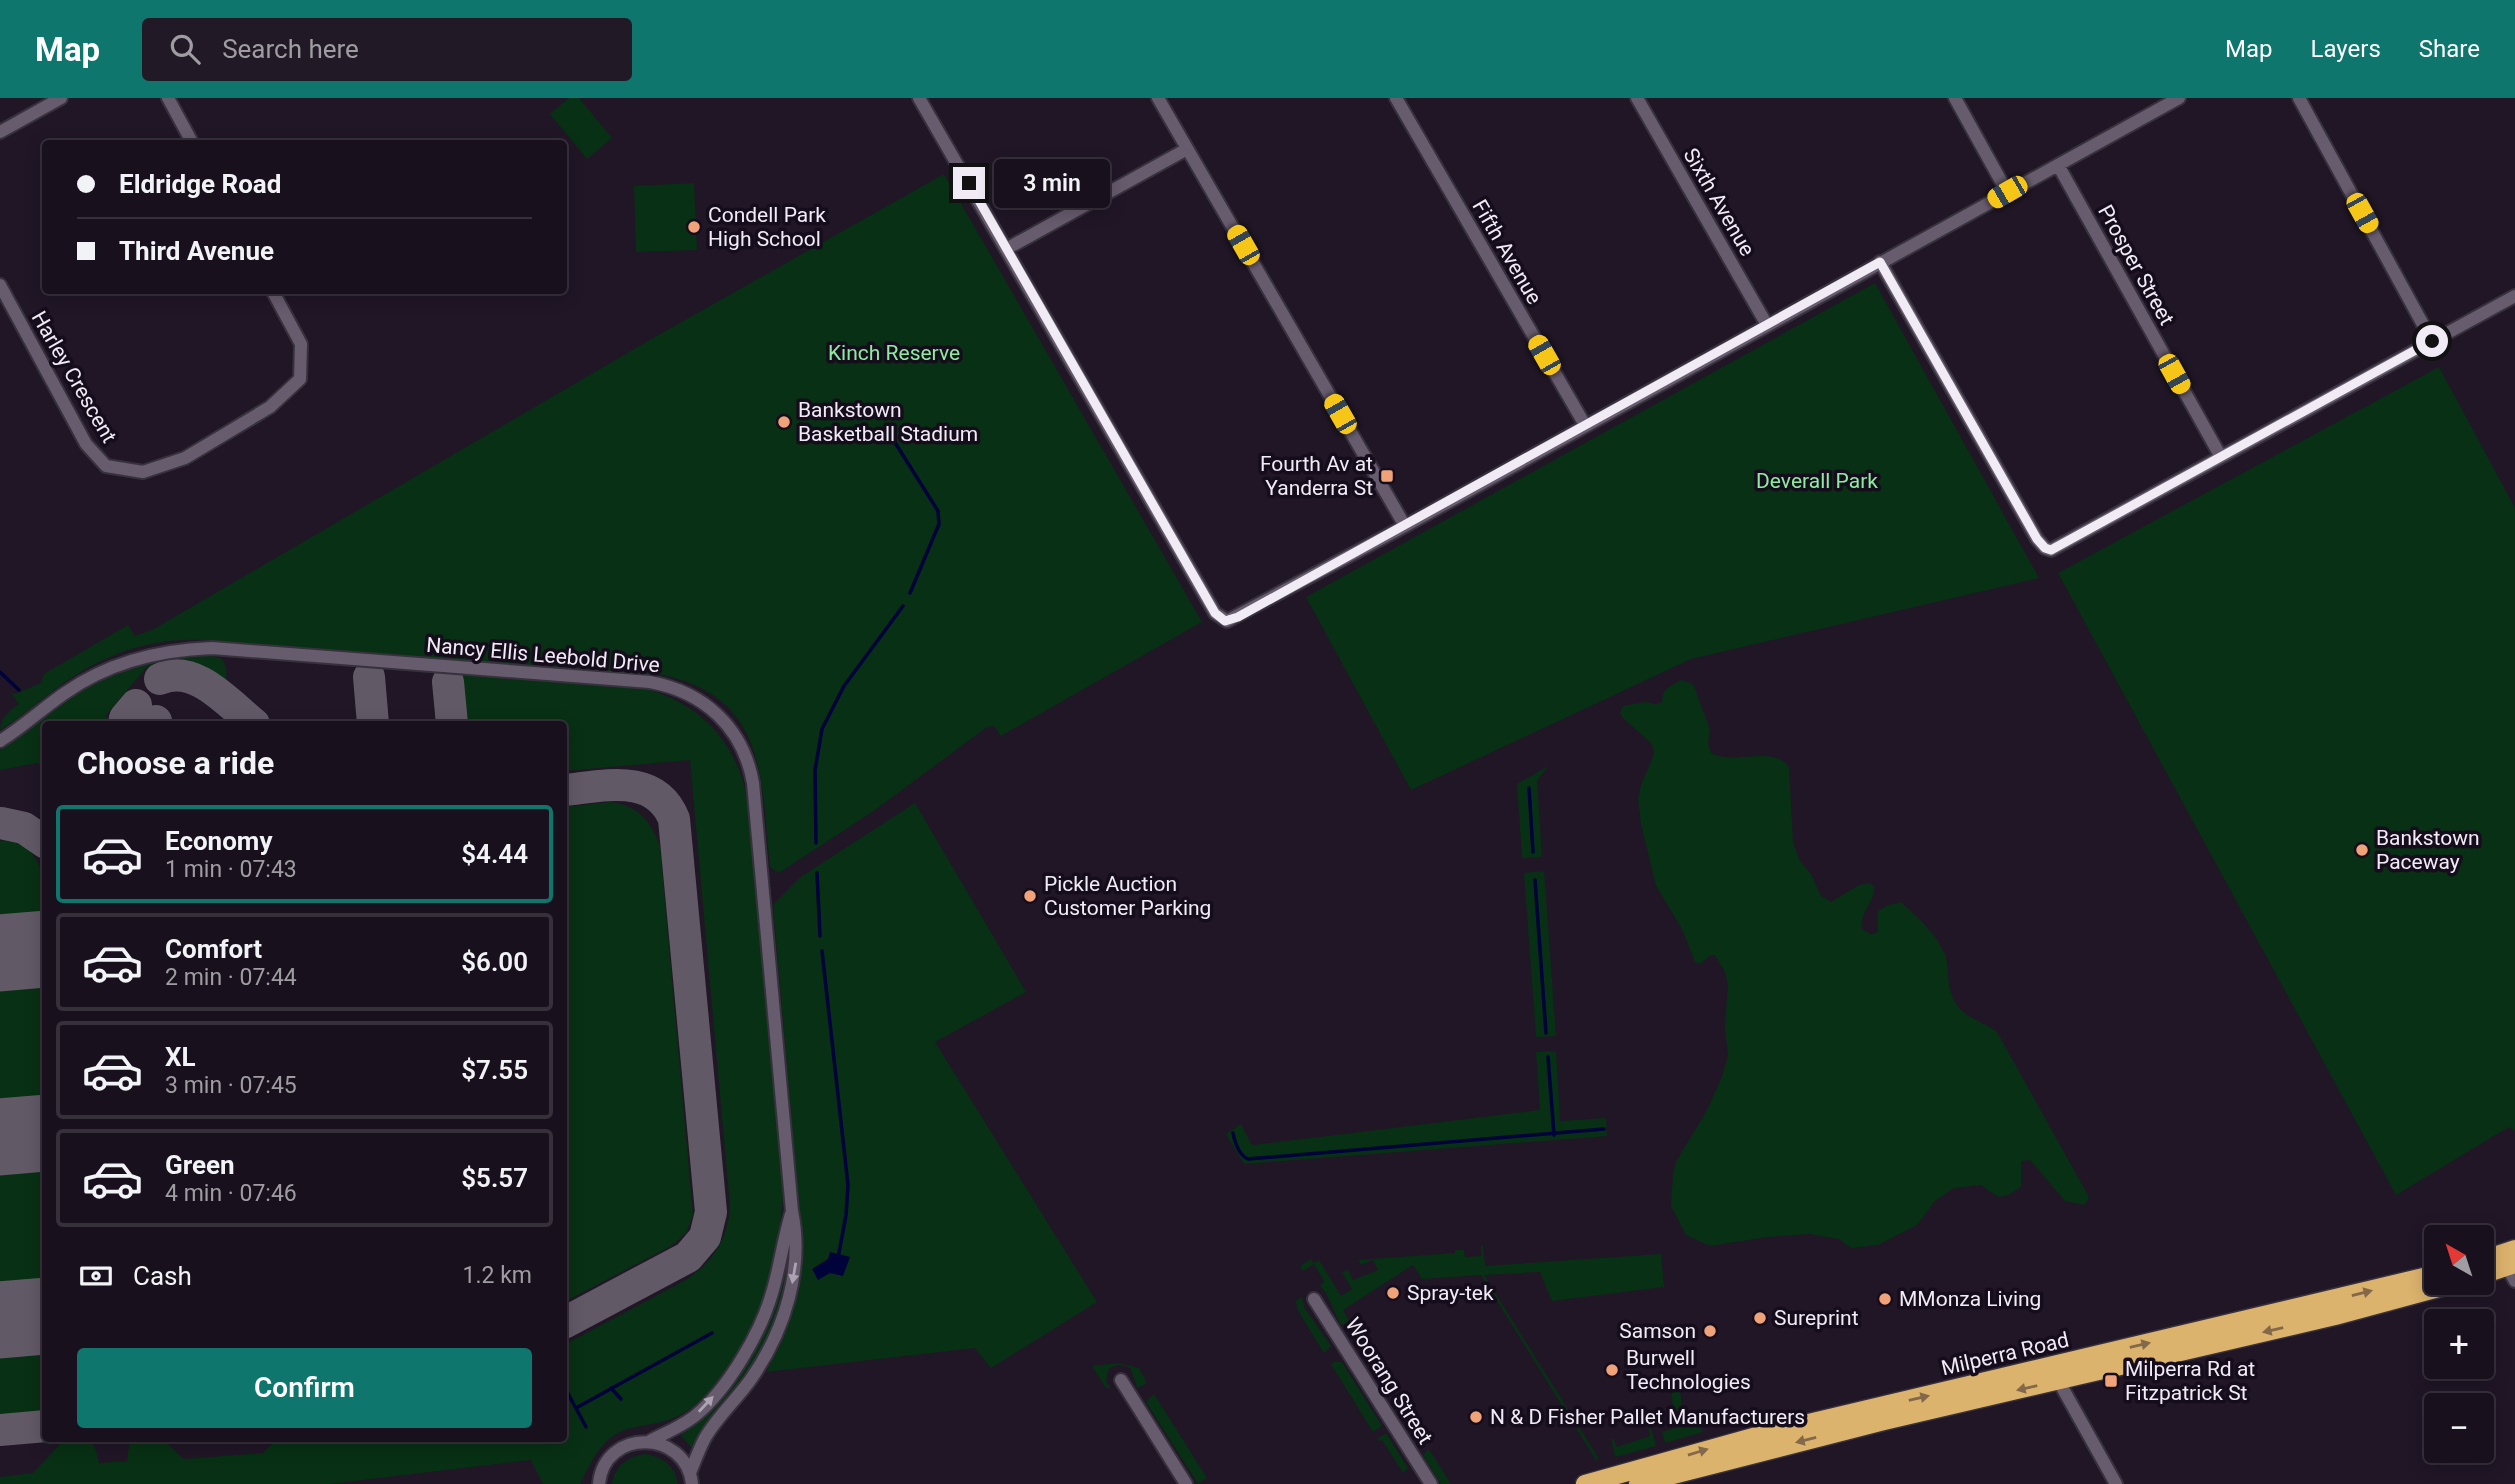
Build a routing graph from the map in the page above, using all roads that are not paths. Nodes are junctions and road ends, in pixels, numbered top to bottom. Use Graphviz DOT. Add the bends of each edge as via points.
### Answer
graph roads {
  1 [pos="61,98"];
  2 [pos="168,98"];
  3 [pos="919,98"];
  4 [pos="1158,98"];
  5 [pos="1396,98"];
  6 [pos="1637,98"];
  7 [pos="1955,98"];
  8 [pos="2179,98"];
  9 [pos="2300,98"];
  10 [pos="0,132"];
  11 [pos="191,140"];
  12 [pos="1187,149"];
  13 [pos="2058,165"];
  14 [pos="2007,192"];
  15 [pos="1008,248"];
  16 [pos="1880,262"];
  17 [pos="0,285"];
  18 [pos="274,294"];
  19 [pos="2515,296"];
  20 [pos="1767,325"];
  21 [pos="2432,341"];
  22 [pos="1585,425"];
  23 [pos="2221,457"];
  24 [pos="1405,526"];
  25 [pos="0,741"];
  26 [pos="792,1211"];
  27 [pos="2515,1249"];
  28 [pos="2494,1256"];
  29 [pos="2512,1271"];
  30 [pos="2494,1273"];
  31 [pos="2424,1277"];
  32 [pos="2424,1292"];
  33 [pos="1314,1299"];
  34 [pos="1121,1380"];
  35 [pos="2058,1380"];
  36 [pos="650,1441"];
  37 [pos="605,1465"];
  38 [pos="691,1478"];
  39 [pos="591,1484"];
  40 [pos="599,1484"];
  41 [pos="1186,1484"];
  42 [pos="1431,1484"];
  43 [pos="1585,1484"];
  44 [pos="1638,1484"];
  45 [pos="2116,1484"];
  1 -- 10 [label="street"];
  2 -- 11 [label="street"];
  3 -- 15 [label="street"];
  4 -- 12 [label="street"];
  5 -- 22 [label="street, Fifth Avenue"];
  6 -- 20 [label="street, Sixth Avenue"];
  7 -- 14 [label="street"];
  8 -- 13 [label="street"];
  9 -- 21 [label="street"];
  12 -- 15 [label="street"];
  12 -- 24 [label="street"];
  13 -- 14 [label="street"];
  13 -- 23 [label="street, Prosper Street"];
  14 -- 16 [label="street"];
  15 -- 24 [label="street" via="1215,613 1225,621"];
  16 -- 20 [label="street"];
  16 -- 23 [label="street" via="2045,548 2054,549"];
  17 -- 18 [label="street, Harley Crescent" via="86,444 106,466 143,472 185,458 270,407 300,379 301,344"];
  19 -- 21 [label="street"];
  20 -- 22 [label="street"];
  21 -- 23 [label="street"];
  22 -- 24 [label="street"];
  25 -- 26 [label="street, Nancy Ellis Leebold Drive" via="97,673 146,656 192,649 631,680 688,693 731,730 752,776"];
  36 -- 26 [label="street, Nancy Ellis Leebold Drive, one-way" via="696,1415 743,1356 772,1296"];
  26 -- 38 [label="street, Nancy Ellis Leebold Drive, one-way" via="797,1255 779,1327 753,1377 706,1436"];
  27 -- 28 [label="highway"];
  29 -- 30 [label="highway"];
  43 -- 31 [label="highway, Milperra Road, one-way" via="1765,1434"];
  32 -- 35 [label="highway, Milperra Road, one-way"];
  33 -- 42 [label="street, Woorang Street"];
  34 -- 41 [label="street"];
  35 -- 44 [label="highway, Milperra Road, one-way"];
  35 -- 45 [label="street"];
  36 -- 37 [label="street, Nancy Ellis Leebold Drive" via="624,1447"];
  36 -- 38 [label="street" via="675,1451"];
  37 -- 39 [label="street, Nancy Ellis Leebold Drive"];
  37 -- 40 [label="street"];
}
